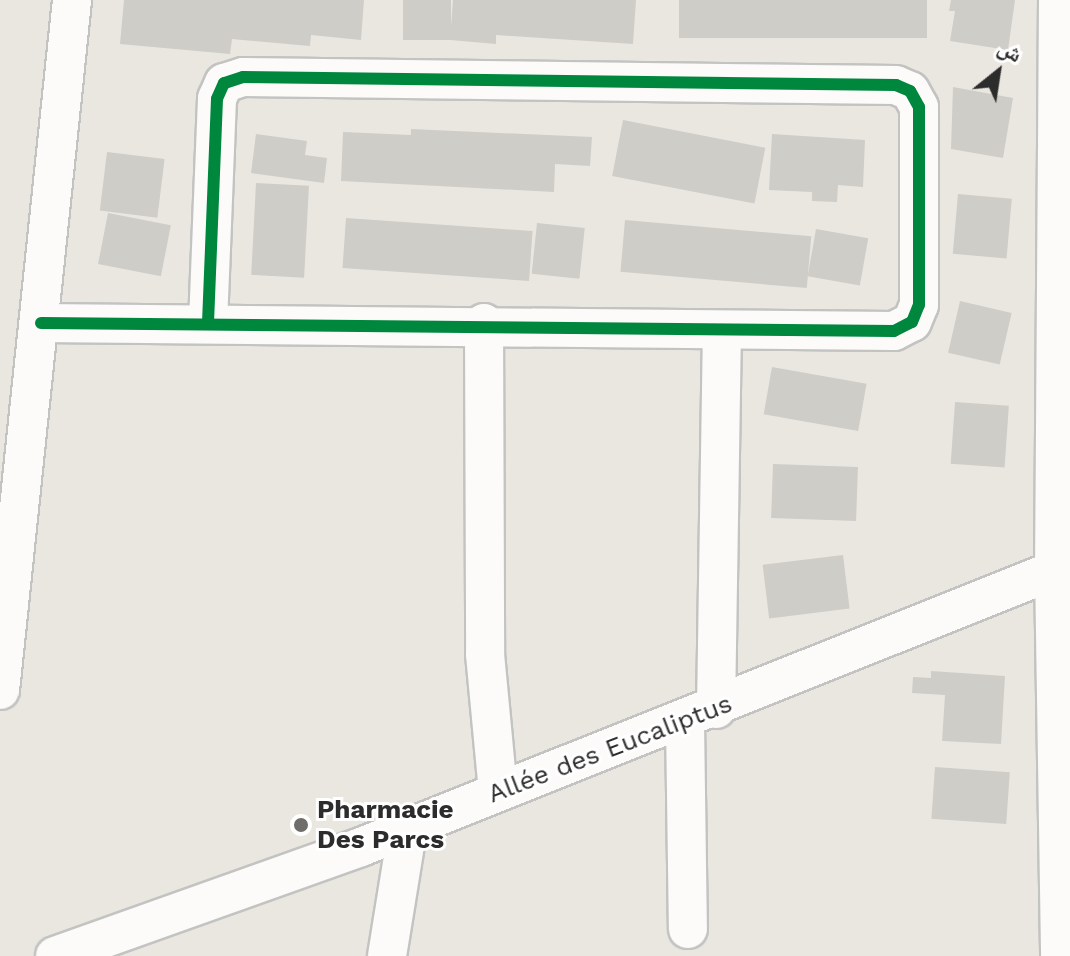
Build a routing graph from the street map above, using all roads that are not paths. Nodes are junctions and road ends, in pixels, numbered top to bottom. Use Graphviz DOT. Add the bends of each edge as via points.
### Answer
graph roads {
  1 [pos="72,0"];
  2 [pos="1058,0"];
  3 [pos="41,323"];
  4 [pos="208,323"];
  5 [pos="484,323"];
  6 [pos="722,331"];
  7 [pos="1062,567"];
  8 [pos="0,690"];
  9 [pos="701,715"];
  10 [pos="498,791"];
  11 [pos="408,827"];
  12 [pos="688,929"];
  13 [pos="55,956"];
  14 [pos="387,956"];
  15 [pos="1060,956"];
  1 -- 3 [label="street"];
  2 -- 7 [label="street"];
  3 -- 4 [label="street"];
  3 -- 8 [label="street"];
  4 -- 5 [label="street"];
  4 -- 6 [label="street" via="217,99 224,83 243,77 896,85 910,91 919,107 919,305 912,322 894,331"];
  5 -- 6 [label="street"];
  5 -- 10 [label="street" via="485,654"];
  6 -- 9 [label="street"];
  7 -- 9 [label="street, Allée des Eucaliptus"];
  7 -- 15 [label="street"];
  9 -- 10 [label="street, Allée des Eucaliptus"];
  9 -- 12 [label="street"];
  10 -- 11 [label="street, Allée des Eucaliptus"];
  11 -- 13 [label="street, Allée des Eucaliptus"];
  11 -- 14 [label="street"];
}
